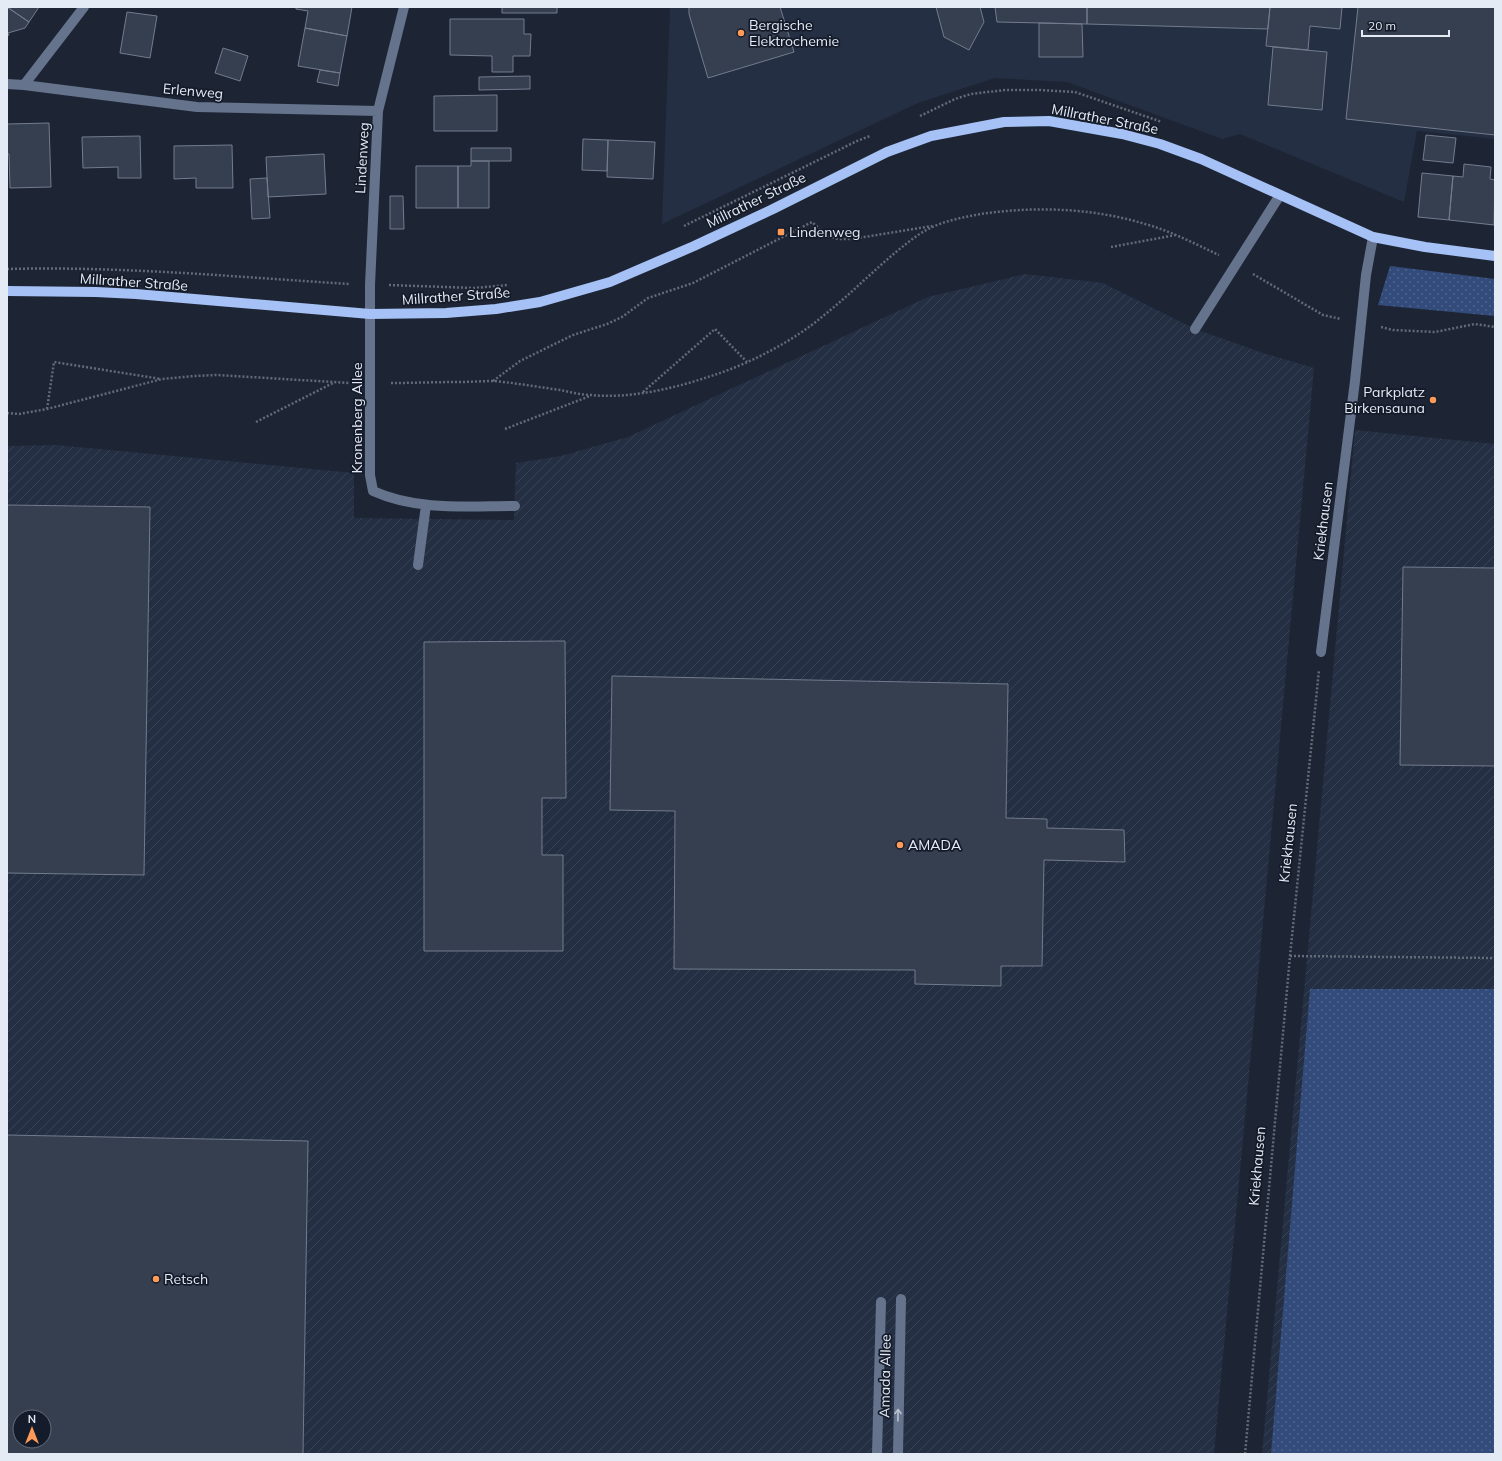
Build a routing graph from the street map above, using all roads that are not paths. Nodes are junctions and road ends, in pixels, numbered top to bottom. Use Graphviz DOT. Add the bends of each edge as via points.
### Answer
graph roads {
  1 [pos="84,7"];
  2 [pos="404,7"];
  3 [pos="7,84"];
  4 [pos="24,85"];
  5 [pos="378,111"];
  6 [pos="1280,195"];
  7 [pos="1373,237"];
  8 [pos="1495,256"];
  9 [pos="7,291"];
  10 [pos="370,314"];
  11 [pos="1195,329"];
  12 [pos="426,505"];
  13 [pos="515,506"];
  14 [pos="418,565"];
  15 [pos="1321,652"];
  16 [pos="901,1299"];
  17 [pos="882,1302"];
  18 [pos="877,1454"];
  19 [pos="898,1454"];
  1 -- 4 [label="street"];
  2 -- 5 [label="street, Lindenweg"];
  3 -- 4 [label="street, Erlenweg"];
  4 -- 5 [label="street, Erlenweg" via="197,107"];
  5 -- 10 [label="street, Lindenweg"];
  6 -- 7 [label="main road, Millrather Straße"];
  6 -- 10 [label="main road, Millrather Straße" via="1201,159 1145,140 1049,121 1004,122 931,136 887,152 694,246 610,282 540,302 496,309 446,313"];
  6 -- 11 [label="street"];
  7 -- 8 [label="main road, Millrather Straße"];
  7 -- 15 [label="street, Kriekhausen" via="1366,274"];
  9 -- 10 [label="main road, Millrather Straße" via="136,294"];
  10 -- 12 [label="street, Kronenberg Allee" via="370,475 373,491 387,497"];
  12 -- 13 [label="street"];
  12 -- 14 [label="street"];
  19 -- 16 [label="street, Amada Allee, one-way"];
  17 -- 18 [label="street, Amada Allee"];
}
